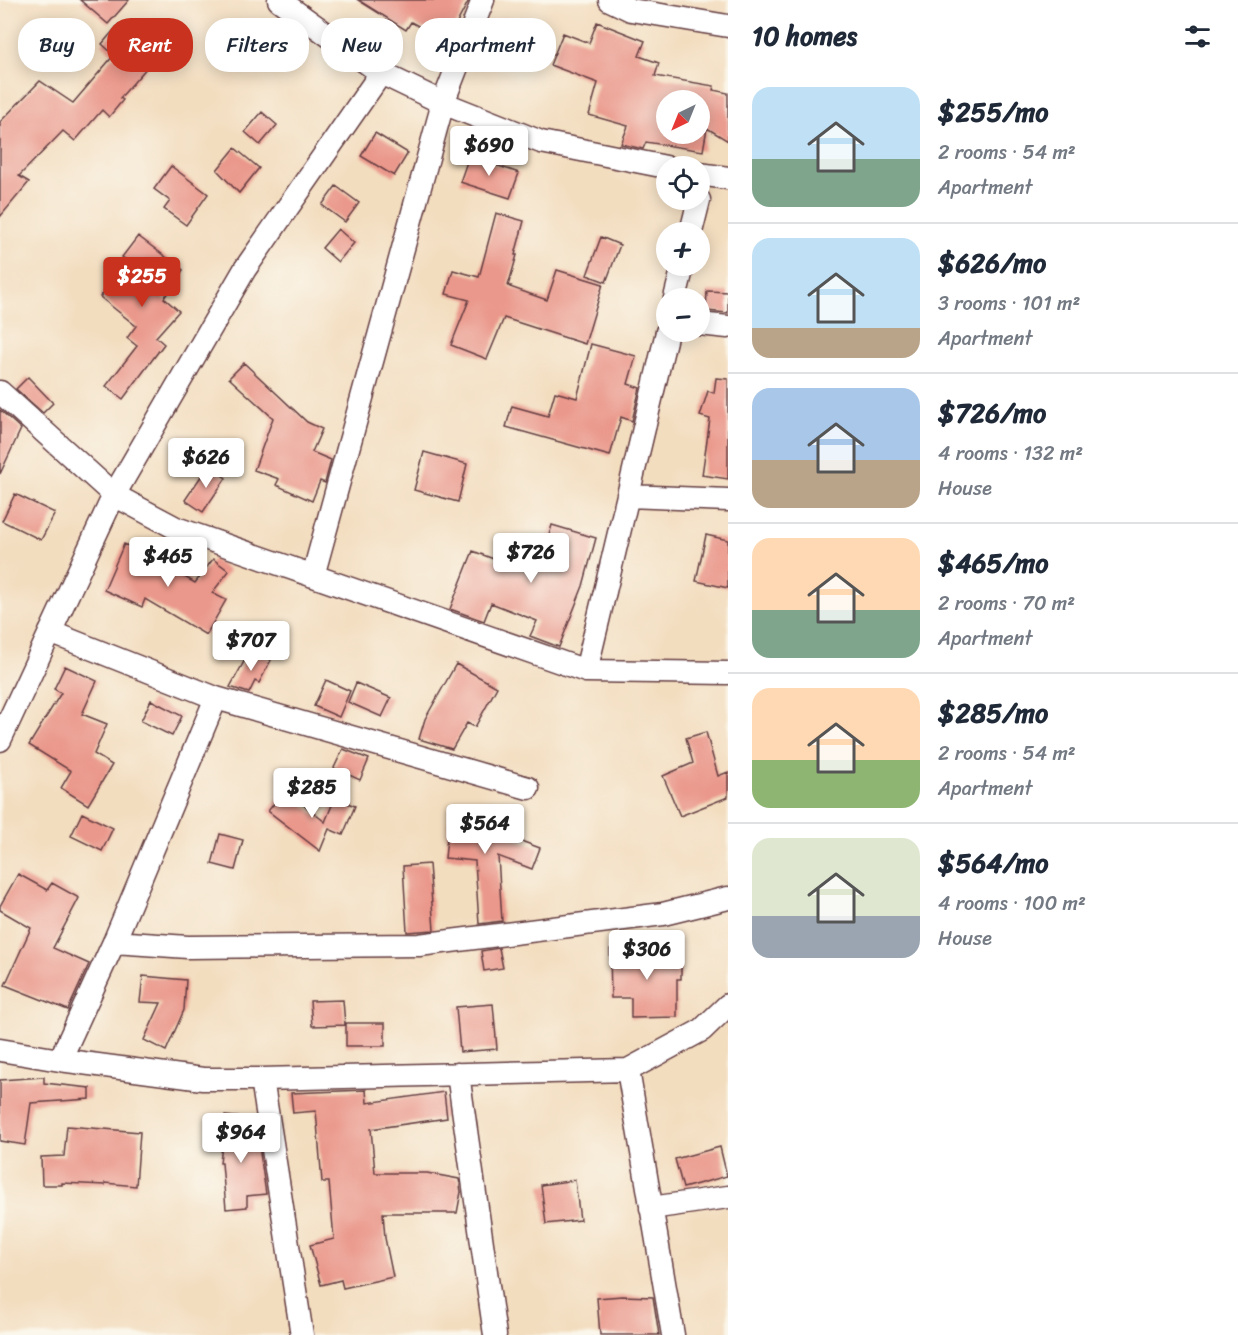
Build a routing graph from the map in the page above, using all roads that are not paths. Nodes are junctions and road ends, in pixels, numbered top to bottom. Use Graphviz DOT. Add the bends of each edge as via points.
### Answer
graph roads {
  1 [pos="279,0"];
  2 [pos="483,0"];
  3 [pos="610,0"];
  4 [pos="728,26"];
  5 [pos="381,73"];
  6 [pos="443,103"];
  7 [pos="656,165"];
  8 [pos="710,176"];
  9 [pos="728,178"];
  10 [pos="710,325"];
  11 [pos="728,327"];
  12 [pos="665,342"];
  13 [pos="0,392"];
  14 [pos="114,495"];
  15 [pos="628,496"];
  16 [pos="728,500"];
  17 [pos="313,576"];
  18 [pos="50,632"];
  19 [pos="586,671"];
  20 [pos="728,673"];
  21 [pos="216,698"];
  22 [pos="0,740"];
  23 [pos="528,789"];
  24 [pos="728,898"];
  25 [pos="114,942"];
  26 [pos="728,1005"];
  27 [pos="0,1050"];
  28 [pos="60,1060"];
  29 [pos="628,1070"];
  30 [pos="458,1074"];
  31 [pos="262,1079"];
  32 [pos="728,1197"];
  33 [pos="651,1208"];
  34 [pos="302,1335"];
  35 [pos="495,1335"];
  36 [pos="673,1335"];
  1 -- 5 [label="street"];
  2 -- 6 [label="street"];
  3 -- 4 [label="street" via="631,10"];
  5 -- 6 [label="street"];
  5 -- 14 [label="street" via="245,269"];
  6 -- 7 [label="street" via="541,142"];
  6 -- 17 [label="street"];
  8 -- 9 [label="street"];
  10 -- 11 [label="street"];
  12 -- 15 [label="street"];
  13 -- 14 [label="street"];
  14 -- 17 [label="street" via="176,528"];
  14 -- 18 [label="street"];
  15 -- 16 [label="street"];
  15 -- 19 [label="street"];
  17 -- 19 [label="street"];
  18 -- 21 [label="street"];
  18 -- 22 [label="street"];
  19 -- 20 [label="street"];
  21 -- 23 [label="street"];
  21 -- 25 [label="street"];
  24 -- 25 [label="street" via="663,914 419,945 188,947"];
  25 -- 28 [label="street"];
  26 -- 29 [label="street" via="702,1030"];
  27 -- 28 [label="street"];
  28 -- 31 [label="street" via="203,1079"];
  29 -- 30 [label="street"];
  29 -- 33 [label="street"];
  30 -- 31 [label="street"];
  30 -- 35 [label="street"];
  31 -- 34 [label="street"];
  32 -- 33 [label="street"];
  33 -- 36 [label="street"];
}
